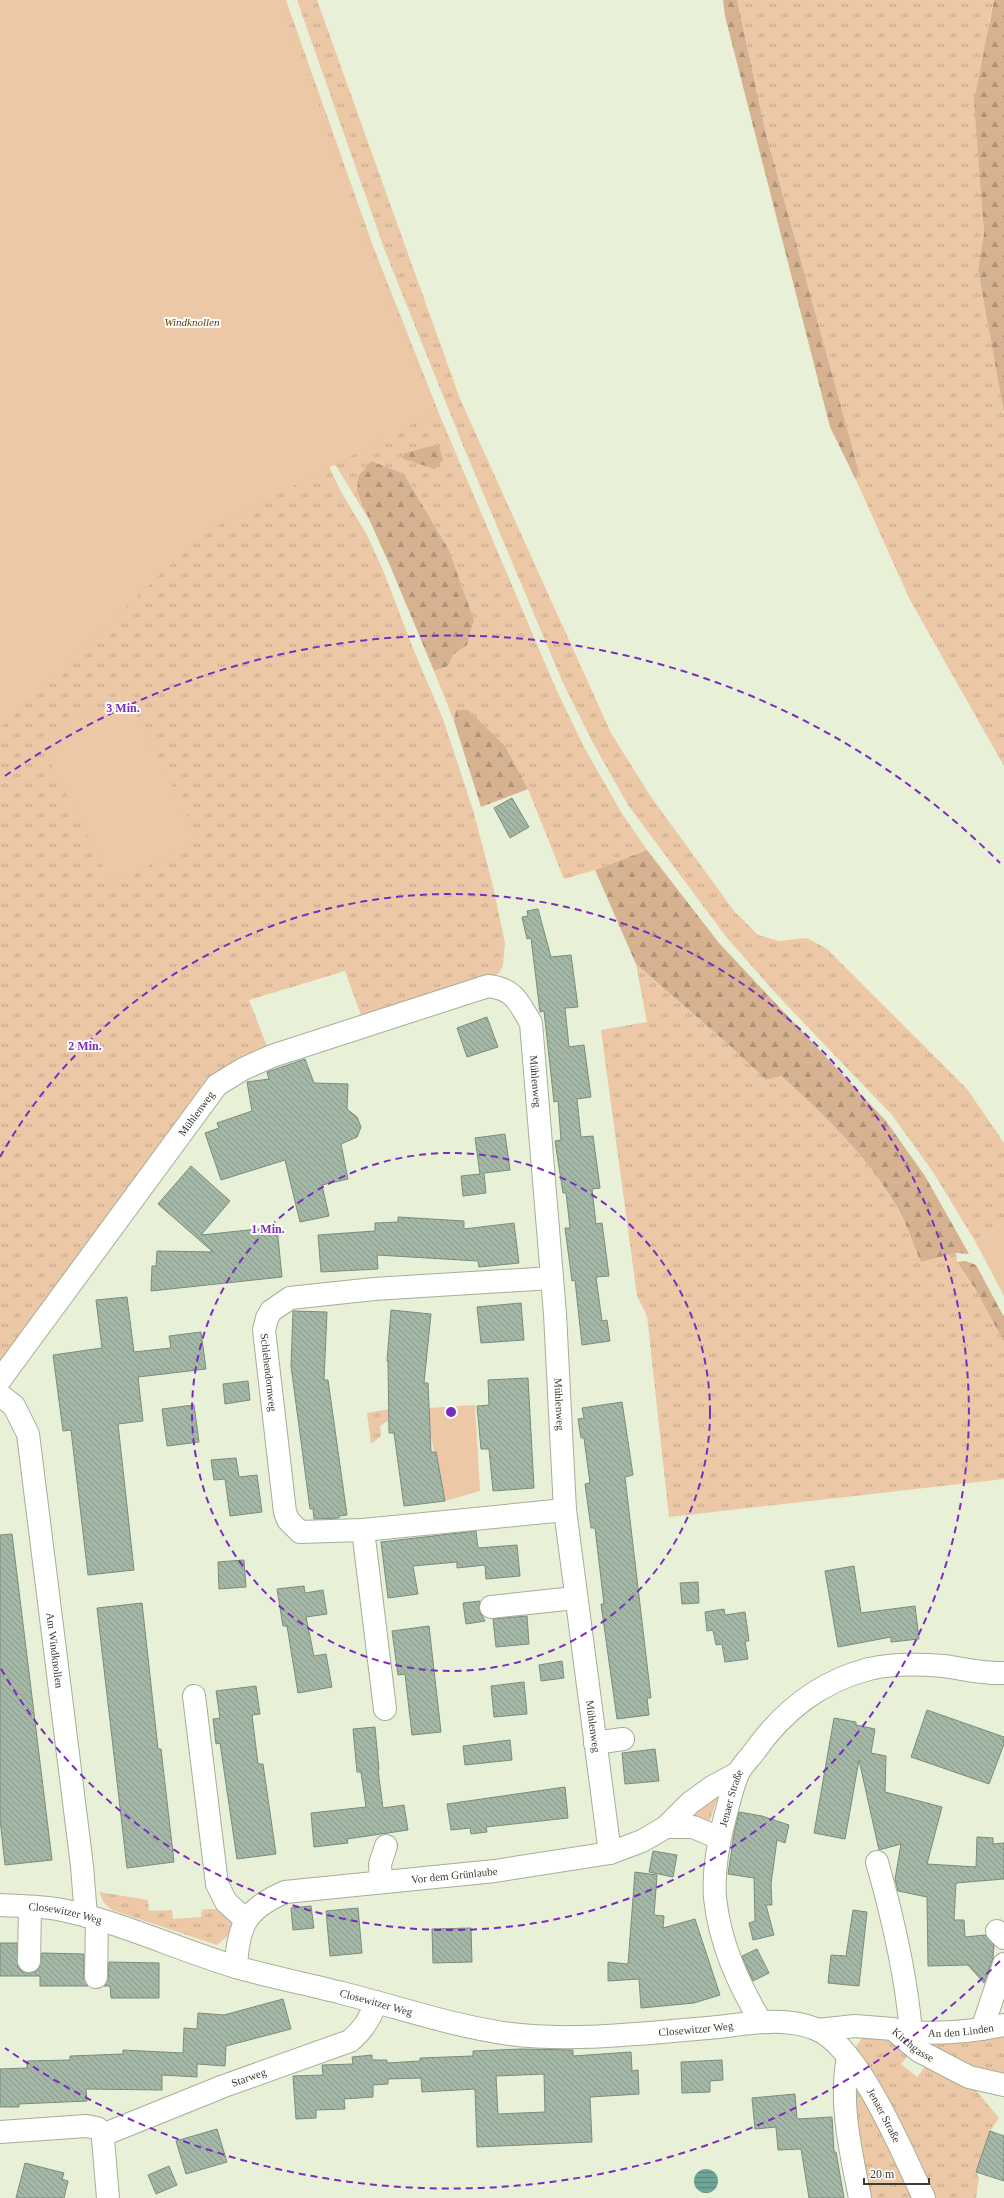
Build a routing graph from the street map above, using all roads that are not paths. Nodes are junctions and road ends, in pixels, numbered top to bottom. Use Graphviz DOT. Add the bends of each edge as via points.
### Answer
graph roads {
  1 [pos="552,1278"];
  2 [pos="0,1380"];
  3 [pos="0,1394"];
  4 [pos="565,1510"];
  5 [pos="363,1530"];
  6 [pos="575,1598"];
  7 [pos="491,1607"];
  8 [pos="1004,1673"];
  9 [pos="194,1696"];
  10 [pos="385,1708"];
  11 [pos="623,1739"];
  12 [pos="595,1742"];
  13 [pos="738,1774"];
  14 [pos="666,1826"];
  15 [pos="719,1838"];
  16 [pos="386,1846"];
  17 [pos="610,1853"];
  18 [pos="883,1871"];
  19 [pos="381,1881"];
  20 [pos="0,1905"];
  21 [pos="30,1907"];
  22 [pos="91,1917"];
  23 [pos="246,1920"];
  24 [pos="29,1961"];
  25 [pos="1004,1964"];
  26 [pos="236,1967"];
  27 [pos="96,1977"];
  28 [pos="376,2002"];
  29 [pos="761,2022"];
  30 [pos="1004,2025"];
  31 [pos="982,2028"];
  32 [pos="818,2030"];
  33 [pos="902,2031"];
  34 [pos="848,2057"];
  35 [pos="1004,2085"];
  36 [pos="0,2132"];
  37 [pos="105,2134"];
  38 [pos="108,2198"];
  39 [pos="860,2198"];
  40 [pos="924,2198"];
  1 -- 2 [label="street, Mühlenweg" via="531,1024 516,996 501,988 488,986 272,1056 243,1069 217,1085"];
  1 -- 4 [label="street, Mühlenweg"];
  1 -- 5 [label="street, Schlehendornweg" via="374,1289 290,1298 271,1311 264,1330 265,1347 288,1520 300,1532"];
  3 -- 22 [label="street, Am Windknollen" via="14,1406 28,1434 82,1866"];
  4 -- 5 [label="street, Schlehendornweg"];
  4 -- 6 [label="street, Mühlenweg"];
  5 -- 10 [label="street"];
  6 -- 7 [label="street"];
  6 -- 12 [label="street, Mühlenweg"];
  8 -- 13 [label="street, Jenaer Straße" via="984,1674 944,1666 897,1664 869,1669 840,1679 809,1695 781,1718"];
  9 -- 23 [label="street" via="217,1884 226,1902"];
  11 -- 12 [label="street"];
  12 -- 17 [label="street, Mühlenweg"];
  13 -- 14 [label="street, Vor dem Grünlaube" via="712,1787 690,1803"];
  13 -- 15 [label="street, Jenaer Straße"];
  14 -- 15 [label="street" via="693,1827"];
  14 -- 17 [label="street, Vor dem Grünlaube" via="642,1841"];
  15 -- 29 [label="street, Jenaer Straße" via="714,1882 720,1924 735,1976"];
  16 -- 19 [label="street" via="380,1864"];
  17 -- 19 [label="street, Vor dem Grünlaube" via="495,1871"];
  18 -- 33 [label="street" via="907,1988"];
  19 -- 23 [label="street, Vor dem Grünlaube" via="285,1892 264,1901"];
  20 -- 21 [label="street, Closewitzer Weg"];
  21 -- 22 [label="street, Closewitzer Weg" via="54,1908"];
  21 -- 24 [label="street"];
  22 -- 26 [label="street, Closewitzer Weg"];
  22 -- 27 [label="street, Am Windknollen"];
  23 -- 26 [label="street, Vor dem Grünlaube" via="241,1931"];
  25 -- 31 [label="street" via="985,1994"];
  26 -- 28 [label="street, Closewitzer Weg"];
  28 -- 29 [label="street, Closewitzer Weg" via="456,2025 546,2038 660,2032"];
  28 -- 37 [label="street, Starweg" via="362,2030 350,2041 224,2086"];
  29 -- 32 [label="street, Jenaer Straße" via="780,2021"];
  30 -- 31 [label="street, An den Linden"];
  31 -- 33 [label="street, An den Linden" via="951,2033"];
  32 -- 33 [label="street, Kirchgasse" via="855,2026"];
  32 -- 34 [label="street, Jenaer Straße" via="835,2041"];
  33 -- 35 [label="street, Kirchgasse" via="919,2051 969,2077"];
  34 -- 39 [label="street" via="843,2086"];
  34 -- 40 [label="street, Jenaer Straße" via="877,2101"];
  36 -- 37 [label="street" via="86,2126 97,2128"];
  37 -- 38 [label="street" via="103,2139"];
}
